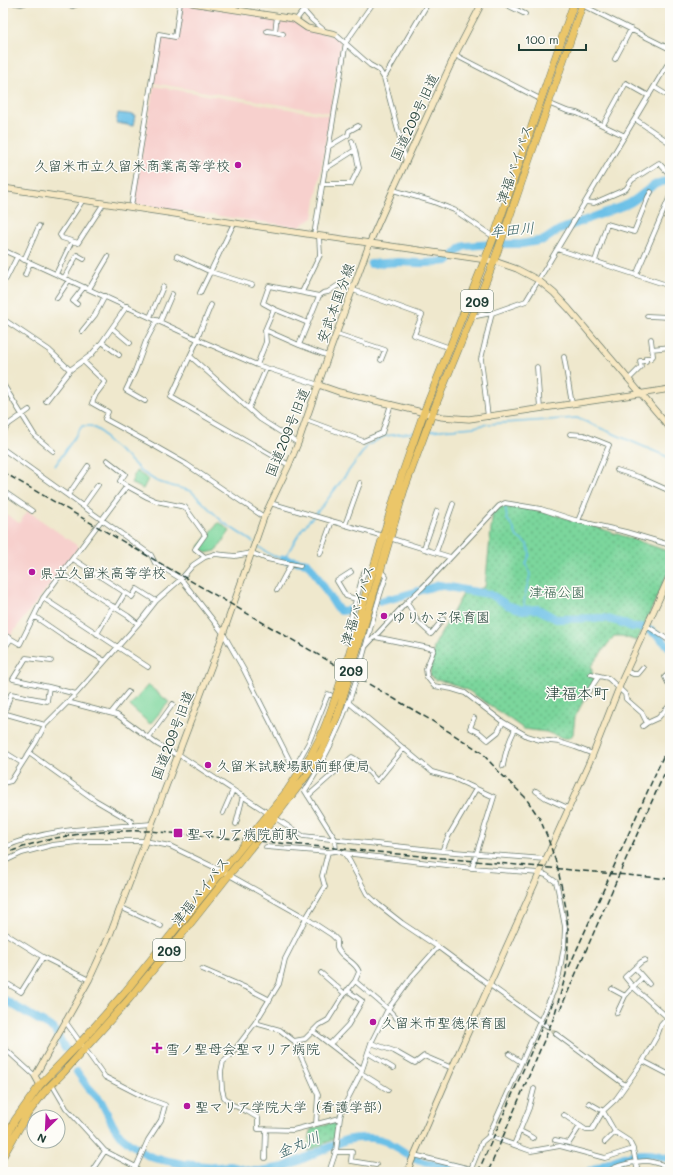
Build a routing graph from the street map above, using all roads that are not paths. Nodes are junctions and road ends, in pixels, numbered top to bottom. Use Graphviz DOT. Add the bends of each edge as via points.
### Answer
graph roads {
  1 [pos="15,3"];
  2 [pos="25,3"];
  3 [pos="53,3"];
  4 [pos="81,3"];
  5 [pos="180,3"];
  6 [pos="192,3"];
  7 [pos="297,3"];
  8 [pos="309,3"];
  9 [pos="373,3"];
  10 [pos="428,3"];
  11 [pos="482,3"];
  12 [pos="503,3"];
  13 [pos="574,3"];
  14 [pos="199,4"];
  15 [pos="582,4"];
  16 [pos="304,10"];
  17 [pos="525,14"];
  18 [pos="277,16"];
  19 [pos="296,20"];
  20 [pos="631,29"];
  21 [pos="267,31"];
  22 [pos="275,32"];
  23 [pos="327,32"];
  24 [pos="283,34"];
  25 [pos="335,34"];
  26 [pos="346,42"];
  27 [pos="670,49"];
  28 [pos="455,55"];
  29 [pos="615,59"];
  30 [pos="670,60"];
  31 [pos="666,67"];
  32 [pos="670,71"];
  33 [pos="384,78"];
  34 [pos="654,87"];
  35 [pos="649,96"];
  36 [pos="670,97"];
  37 [pos="541,99"];
  38 [pos="549,103"];
  39 [pos="635,119"];
  40 [pos="603,125"];
  41 [pos="358,126"];
  42 [pos="625,136"];
  43 [pos="352,141"];
  44 [pos="669,141"];
  45 [pos="328,147"];
  46 [pos="355,150"];
  47 [pos="406,162"];
  48 [pos="325,169"];
  49 [pos="669,172"];
  50 [pos="323,184"];
  51 [pos="3,188"];
  52 [pos="393,190"];
  53 [pos="651,192"];
  54 [pos="670,196"];
  55 [pos="83,200"];
  56 [pos="586,202"];
  57 [pos="104,203"];
  58 [pos="131,207"];
  59 [pos="234,223"];
  60 [pos="39,226"];
  61 [pos="317,235"];
  62 [pos="494,237"];
  63 [pos="72,241"];
  64 [pos="370,242"];
  65 [pos="557,249"];
  66 [pos="3,250"];
  67 [pos="177,256"];
  68 [pos="17,257"];
  69 [pos="108,257"];
  70 [pos="84,259"];
  71 [pos="24,260"];
  72 [pos="485,260"];
  73 [pos="494,261"];
  74 [pos="596,261"];
  75 [pos="30,263"];
  76 [pos="211,272"];
  77 [pos="56,274"];
  78 [pos="24,275"];
  79 [pos="636,275"];
  80 [pos="64,278"];
  81 [pos="6,280"];
  82 [pos="69,280"];
  83 [pos="538,280"];
  84 [pos="252,285"];
  85 [pos="670,286"];
  86 [pos="84,287"];
  87 [pos="163,287"];
  88 [pos="353,288"];
  89 [pos="89,289"];
  90 [pos="302,292"];
  91 [pos="200,293"];
  92 [pos="172,294"];
  93 [pos="105,296"];
  94 [pos="319,296"];
  95 [pos="57,298"];
  96 [pos="77,304"];
  97 [pos="211,305"];
  98 [pos="127,306"];
  99 [pos="274,309"];
  100 [pos="492,313"];
  101 [pos="647,316"];
  102 [pos="150,317"];
  103 [pos="471,317"];
  104 [pos="670,318"];
  105 [pos="3,319"];
  106 [pos="158,321"];
  107 [pos="308,323"];
  108 [pos="112,328"];
  109 [pos="265,330"];
  110 [pos="82,331"];
  111 [pos="337,334"];
  112 [pos="197,339"];
  113 [pos="651,339"];
  114 [pos="102,342"];
  115 [pos="130,343"];
  116 [pos="299,345"];
  117 [pos="670,347"];
  118 [pos="450,348"];
  119 [pos="652,349"];
  120 [pos="118,356"];
  121 [pos="190,356"];
  122 [pos="328,356"];
  123 [pos="564,357"];
  124 [pos="381,360"];
  125 [pos="83,361"];
  126 [pos="257,365"];
  127 [pos="537,367"];
  128 [pos="266,369"];
  129 [pos="70,370"];
  130 [pos="629,379"];
  131 [pos="3,384"];
  132 [pos="318,385"];
  133 [pos="670,388"];
  134 [pos="641,394"];
  135 [pos="145,400"];
  136 [pos="46,401"];
  137 [pos="391,404"];
  138 [pos="572,404"];
  139 [pos="249,408"];
  140 [pos="540,409"];
  141 [pos="29,410"];
  142 [pos="424,412"];
  143 [pos="432,414"];
  144 [pos="22,415"];
  145 [pos="488,417"];
  146 [pos="306,420"];
  147 [pos="670,428"];
  148 [pos="3,432"];
  149 [pos="570,434"];
  150 [pos="298,443"];
  151 [pos="3,449"];
  152 [pos="53,451"];
  153 [pos="107,460"];
  154 [pos="289,465"];
  155 [pos="88,466"];
  156 [pos="617,470"];
  157 [pos="360,483"];
  158 [pos="98,485"];
  159 [pos="127,486"];
  160 [pos="670,491"];
  161 [pos="3,492"];
  162 [pos="68,495"];
  163 [pos="270,504"];
  164 [pos="453,504"];
  165 [pos="83,506"];
  166 [pos="32,511"];
  167 [pos="437,512"];
  168 [pos="264,517"];
  169 [pos="102,520"];
  170 [pos="332,521"];
  171 [pos="578,521"];
  172 [pos="345,525"];
  173 [pos="383,536"];
  174 [pos="390,538"];
  175 [pos="670,545"];
  176 [pos="424,548"];
  177 [pos="436,552"];
  178 [pos="252,553"];
  179 [pos="320,554"];
  180 [pos="205,557"];
  181 [pos="450,557"];
  182 [pos="73,559"];
  183 [pos="291,564"];
  184 [pos="300,566"];
  185 [pos="381,571"];
  186 [pos="351,572"];
  187 [pos="372,573"];
  188 [pos="62,574"];
  189 [pos="670,577"];
  190 [pos="182,579"];
  191 [pos="277,590"];
  192 [pos="125,593"];
  193 [pos="43,598"];
  194 [pos="369,598"];
  195 [pos="356,599"];
  196 [pos="156,601"];
  197 [pos="407,602"];
  198 [pos="114,607"];
  199 [pos="34,616"];
  200 [pos="443,619"];
  201 [pos="138,624"];
  202 [pos="647,626"];
  203 [pos="223,633"];
  204 [pos="3,634"];
  205 [pos="97,634"];
  206 [pos="375,637"];
  207 [pos="11,639"];
  208 [pos="670,641"];
  209 [pos="118,647"];
  210 [pos="365,647"];
  211 [pos="3,650"];
  212 [pos="51,661"];
  213 [pos="105,661"];
  214 [pos="148,667"];
  215 [pos="643,668"];
  216 [pos="626,671"];
  217 [pos="670,673"];
  218 [pos="591,674"];
  219 [pos="599,676"];
  220 [pos="49,687"];
  221 [pos="619,688"];
  222 [pos="670,688"];
  223 [pos="128,692"];
  224 [pos="76,694"];
  225 [pos="584,698"];
  226 [pos="67,702"];
  227 [pos="348,702"];
  228 [pos="173,704"];
  229 [pos="670,705"];
  230 [pos="3,713"];
  231 [pos="111,713"];
  232 [pos="474,718"];
  233 [pos="503,722"];
  234 [pos="647,723"];
  235 [pos="45,725"];
  236 [pos="643,726"];
  237 [pos="515,729"];
  238 [pos="149,737"];
  239 [pos="404,748"];
  240 [pos="3,752"];
  241 [pos="29,753"];
  242 [pos="178,754"];
  243 [pos="593,754"];
  244 [pos="22,762"];
  245 [pos="503,766"];
  246 [pos="3,783"];
  247 [pos="476,789"];
  248 [pos="233,790"];
  249 [pos="536,791"];
  250 [pos="243,796"];
  251 [pos="308,796"];
  252 [pos="568,808"];
  253 [pos="223,813"];
  254 [pos="272,815"];
  255 [pos="151,824"];
  256 [pos="236,824"];
  257 [pos="130,826"];
  258 [pos="335,839"];
  259 [pos="145,841"];
  260 [pos="266,847"];
  261 [pos="3,848"];
  262 [pos="336,851"];
  263 [pos="442,851"];
  264 [pos="328,852"];
  265 [pos="344,853"];
  266 [pos="476,853"];
  267 [pos="545,859"];
  268 [pos="3,862"];
  269 [pos="472,868"];
  270 [pos="225,873"];
  271 [pos="539,873"];
  272 [pos="120,907"];
  273 [pos="306,918"];
  274 [pos="161,926"];
  275 [pos="3,932"];
  276 [pos="438,947"];
  277 [pos="43,957"];
  278 [pos="645,960"];
  279 [pos="635,968"];
  280 [pos="202,969"];
  281 [pos="321,973"];
  282 [pos="642,977"];
  283 [pos="89,980"];
  284 [pos="355,981"];
  285 [pos="3,982"];
  286 [pos="649,984"];
  287 [pos="489,985"];
  288 [pos="633,987"];
  289 [pos="612,989"];
  290 [pos="346,992"];
  291 [pos="626,996"];
  292 [pos="270,1000"];
  293 [pos="388,1009"];
  294 [pos="617,1012"];
  295 [pos="669,1016"];
  296 [pos="540,1020"];
  297 [pos="65,1021"];
  298 [pos="399,1021"];
  299 [pos="255,1023"];
  300 [pos="546,1026"];
  301 [pos="314,1032"];
  302 [pos="556,1034"];
  303 [pos="294,1041"];
  304 [pos="81,1042"];
  305 [pos="371,1043"];
  306 [pos="330,1044"];
  307 [pos="3,1047"];
  308 [pos="85,1050"];
  309 [pos="368,1053"];
  310 [pos="509,1054"];
  311 [pos="643,1061"];
  312 [pos="521,1062"];
  313 [pos="393,1068"];
  314 [pos="452,1068"];
  315 [pos="362,1071"];
  316 [pos="670,1075"];
  317 [pos="35,1076"];
  318 [pos="52,1084"];
  319 [pos="40,1085"];
  320 [pos="625,1085"];
  321 [pos="534,1089"];
  322 [pos="388,1090"];
  323 [pos="589,1103"];
  324 [pos="602,1111"];
  325 [pos="564,1114"];
  326 [pos="340,1118"];
  327 [pos="316,1124"];
  328 [pos="580,1126"];
  329 [pos="266,1129"];
  330 [pos="520,1131"];
  331 [pos="615,1132"];
  332 [pos="489,1136"];
  333 [pos="532,1138"];
  334 [pos="555,1140"];
  335 [pos="605,1142"];
  336 [pos="3,1143"];
  337 [pos="514,1145"];
  338 [pos="633,1149"];
  339 [pos="105,1151"];
  340 [pos="335,1152"];
  341 [pos="414,1154"];
  342 [pos="3,1156"];
  343 [pos="265,1158"];
  344 [pos="636,1162"];
  345 [pos="376,1165"];
  346 [pos="408,1169"];
  347 [pos="668,1169"];
  348 [pos="91,1172"];
  349 [pos="327,1172"];
  350 [pos="607,1172"];
  351 [pos="638,1172"];
  1 -- 2 [label="street"];
  3 -- 4 [label="street" via="73,6"];
  5 -- 58 [label="street" via="175,37 159,34"];
  6 -- 14 [label="street"];
  7 -- 16 [label="street"];
  8 -- 16 [label="street"];
  9 -- 26 [label="street"];
  10 -- 33 [label="street"];
  11 -- 28 [label="street, 国道209号旧道"];
  12 -- 17 [label="street"];
  13 -- 37 [label="highway, 津福バイパス / 209"];
  14 -- 18 [label="street"];
  15 -- 20 [label="street"];
  15 -- 38 [label="highway, 津福バイパス / 209"];
  16 -- 19 [label="street"];
  16 -- 23 [label="street"];
  18 -- 19 [label="street"];
  18 -- 22 [label="street"];
  19 -- 23 [label="street" via="307,28"];
  20 -- 27 [label="street"];
  20 -- 29 [label="street"];
  21 -- 22 [label="street"];
  22 -- 24 [label="street"];
  23 -- 25 [label="street"];
  25 -- 26 [label="street"];
  26 -- 33 [label="street" via="370,65 379,70"];
  26 -- 45 [label="street"];
  28 -- 37 [label="street"];
  28 -- 47 [label="street, 国道209号旧道"];
  30 -- 31 [label="street"];
  31 -- 32 [label="street"];
  31 -- 34 [label="street"];
  33 -- 47 [label="street"];
  34 -- 35 [label="street"];
  34 -- 36 [label="street"];
  35 -- 39 [label="street"];
  35 -- 40 [label="street" via="626,83"];
  37 -- 38 [label="street"];
  37 -- 62 [label="highway, 津福バイパス / 209"];
  38 -- 40 [label="street"];
  38 -- 73 [label="highway, 津福バイパス / 209"];
  39 -- 42 [label="street"];
  39 -- 44 [label="street"];
  40 -- 42 [label="street"];
  41 -- 45 [label="street"];
  42 -- 56 [label="street"];
  43 -- 46 [label="street"];
  45 -- 48 [label="street"];
  46 -- 48 [label="street"];
  46 -- 50 [label="street" via="359,168 351,184"];
  47 -- 52 [label="street, 国道209号旧道"];
  48 -- 50 [label="street"];
  49 -- 56 [label="street" via="659,163 632,180 626,189 594,202"];
  50 -- 61 [label="street"];
  51 -- 55 [label="street"];
  52 -- 62 [label="street" via="454,210"];
  52 -- 64 [label="street, 国道209号旧道"];
  53 -- 74 [label="street" via="634,232 607,224"];
  54 -- 79 [label="street"];
  55 -- 57 [label="street"];
  55 -- 63 [label="street" via="60,236"];
  56 -- 65 [label="street"];
  57 -- 58 [label="street"];
  57 -- 63 [label="street" via="78,243"];
  58 -- 59 [label="street"];
  59 -- 61 [label="street"];
  59 -- 76 [label="street"];
  60 -- 71 [label="street"];
  61 -- 64 [label="street"];
  61 -- 90 [label="street" via="320,255"];
  62 -- 72 [label="highway, 津福バイパス / 209"];
  63 -- 77 [label="street"];
  64 -- 72 [label="street"];
  64 -- 88 [label="street, 安武本国分線"];
  65 -- 74 [label="street"];
  65 -- 83 [label="street"];
  66 -- 68 [label="street"];
  67 -- 76 [label="street"];
  68 -- 71 [label="street"];
  68 -- 81 [label="street"];
  69 -- 89 [label="street"];
  70 -- 80 [label="street" via="77,256"];
  71 -- 75 [label="street"];
  72 -- 73 [label="street"];
  72 -- 118 [label="highway, 津福バイパス / 209"];
  73 -- 83 [label="street"];
  73 -- 103 [label="highway, 津福バイパス / 209"];
  74 -- 79 [label="street"];
  75 -- 77 [label="street"];
  75 -- 78 [label="street"];
  76 -- 84 [label="street"];
  76 -- 91 [label="street"];
  77 -- 80 [label="street"];
  79 -- 85 [label="street"];
  80 -- 82 [label="street"];
  82 -- 86 [label="street"];
  82 -- 95 [label="street"];
  83 -- 100 [label="street" via="526,301"];
  83 -- 130 [label="street" via="569,309"];
  86 -- 89 [label="street"];
  86 -- 96 [label="street" via="73,301"];
  87 -- 102 [label="street"];
  88 -- 94 [label="street" via="337,286"];
  88 -- 111 [label="street, 安武本国分線"];
  88 -- 118 [label="street" via="422,315 414,335"];
  89 -- 93 [label="street"];
  90 -- 94 [label="street"];
  90 -- 99 [label="street" via="269,286 263,303"];
  92 -- 106 [label="street"];
  93 -- 98 [label="street"];
  93 -- 110 [label="street"];
  94 -- 107 [label="street"];
  97 -- 112 [label="street"];
  98 -- 102 [label="street"];
  98 -- 108 [label="street"];
  99 -- 107 [label="street"];
  99 -- 109 [label="street"];
  100 -- 103 [label="street"];
  100 -- 145 [label="street" via="481,359"];
  101 -- 104 [label="street"];
  102 -- 106 [label="street"];
  103 -- 143 [label="highway, 津福バイパス / 209"];
  105 -- 129 [label="street" via="50,350"];
  106 -- 112 [label="street"];
  106 -- 135 [label="street" via="146,341 136,371 126,390"];
  107 -- 116 [label="street"];
  108 -- 114 [label="street"];
  108 -- 115 [label="street"];
  109 -- 116 [label="street"];
  109 -- 126 [label="street" via="266,342"];
  111 -- 122 [label="street, 安武本国分線"];
  111 -- 124 [label="street" via="385,350"];
  112 -- 121 [label="street"];
  112 -- 126 [label="street"];
  113 -- 119 [label="street"];
  114 -- 120 [label="street"];
  114 -- 125 [label="street"];
  116 -- 122 [label="street"];
  117 -- 119 [label="street"];
  118 -- 142 [label="highway, 津福バイパス / 209"];
  119 -- 130 [label="street" via="653,356 646,358 646,361 640,361 640,367"];
  121 -- 139 [label="street"];
  121 -- 154 [label="street" via="171,397"];
  122 -- 132 [label="street, 安武本国分線"];
  123 -- 138 [label="street"];
  125 -- 129 [label="street"];
  125 -- 168 [label="street" via="105,382 92,402 108,412 105,419 186,464"];
  126 -- 128 [label="street"];
  127 -- 140 [label="street"];
  128 -- 132 [label="street"];
  128 -- 139 [label="street"];
  129 -- 136 [label="street"];
  130 -- 134 [label="street"];
  131 -- 144 [label="street"];
  132 -- 137 [label="street"];
  132 -- 146 [label="street, 国道209号旧道"];
  133 -- 134 [label="street"];
  134 -- 138 [label="street"];
  134 -- 147 [label="street"];
  137 -- 142 [label="street"];
  137 -- 146 [label="street" via="382,433 363,441"];
  138 -- 140 [label="street"];
  139 -- 150 [label="street" via="260,419"];
  140 -- 145 [label="street"];
  141 -- 144 [label="street"];
  142 -- 143 [label="street"];
  142 -- 173 [label="highway, 津福バイパス / 209"];
  143 -- 145 [label="street" via="469,419"];
  143 -- 174 [label="highway, 津福バイパス / 209" via="404,490"];
  144 -- 148 [label="street" via="8,424"];
  144 -- 152 [label="street" via="35,436"];
  146 -- 150 [label="street, 国道209号旧道"];
  149 -- 171 [label="street" via="584,435 609,445"];
  150 -- 154 [label="street, 国道209号旧道"];
  151 -- 162 [label="street"];
  153 -- 159 [label="street" via="125,474 120,481"];
  154 -- 163 [label="street, 国道209号旧道"];
  155 -- 162 [label="street"];
  156 -- 160 [label="street"];
  157 -- 172 [label="street"];
  158 -- 165 [label="street"];
  159 -- 169 [label="street"];
  159 -- 180 [label="street" via="156,501 185,507 205,535 195,549"];
  161 -- 166 [label="street"];
  162 -- 165 [label="street"];
  163 -- 168 [label="street, 国道209号旧道"];
  163 -- 170 [label="street"];
  164 -- 177 [label="street"];
  165 -- 169 [label="street"];
  167 -- 176 [label="street"];
  168 -- 178 [label="street, 国道209号旧道"];
  169 -- 182 [label="street"];
  169 -- 190 [label="street" via="151,555 155,563"];
  170 -- 172 [label="street"];
  170 -- 179 [label="street"];
  171 -- 175 [label="street"];
  171 -- 181 [label="street" via="541,509 505,503 499,506"];
  172 -- 173 [label="street"];
  173 -- 174 [label="street"];
  173 -- 187 [label="highway, 津福バイパス / 209"];
  174 -- 176 [label="street"];
  174 -- 185 [label="highway, 津福バイパス / 209"];
  176 -- 177 [label="street"];
  177 -- 181 [label="street"];
  178 -- 180 [label="street" via="235,556 214,554"];
  178 -- 183 [label="street"];
  178 -- 203 [label="street, 国道209号旧道"];
  180 -- 190 [label="street"];
  181 -- 197 [label="street"];
  182 -- 188 [label="street"];
  182 -- 192 [label="street"];
  183 -- 184 [label="street"];
  183 -- 191 [label="street"];
  185 -- 194 [label="highway, 津福バイパス / 209"];
  185 -- 210 [label="street" via="386,577"];
  186 -- 195 [label="street" via="338,581 346,596"];
  187 -- 194 [label="highway, 津福バイパス / 209"];
  187 -- 195 [label="street" via="364,572"];
  188 -- 193 [label="street"];
  188 -- 198 [label="street"];
  189 -- 202 [label="street"];
  190 -- 196 [label="street"];
  190 -- 203 [label="street"];
  192 -- 196 [label="street" via="132,597 137,589"];
  192 -- 198 [label="street"];
  193 -- 199 [label="street"];
  193 -- 205 [label="street"];
  194 -- 254 [label="highway, 津福バイパス / 209, bridge" via="348,656 324,738"];
  195 -- 210 [label="street" via="344,641"];
  196 -- 201 [label="street"];
  197 -- 200 [label="street" via="418,622 431,634"];
  197 -- 206 [label="street"];
  198 -- 201 [label="street"];
  198 -- 205 [label="street"];
  199 -- 207 [label="street" via="20,644"];
  199 -- 213 [label="street"];
  201 -- 209 [label="street"];
  202 -- 208 [label="street"];
  202 -- 216 [label="street"];
  203 -- 227 [label="street" via="294,769 310,742 328,694"];
  203 -- 242 [label="street, 国道209号旧道"];
  204 -- 207 [label="street"];
  205 -- 209 [label="street"];
  206 -- 210 [label="street"];
  206 -- 233 [label="street" via="434,649 426,669 427,677 434,686 465,693"];
  207 -- 211 [label="street"];
  209 -- 213 [label="street"];
  209 -- 214 [label="street"];
  210 -- 227 [label="street"];
  212 -- 220 [label="street" via="26,658 12,679"];
  213 -- 224 [label="street"];
  215 -- 216 [label="street" via="638,674"];
  216 -- 221 [label="street"];
  217 -- 222 [label="street" via="665,677"];
  218 -- 219 [label="street"];
  219 -- 221 [label="street" via="608,678"];
  219 -- 225 [label="street"];
  220 -- 224 [label="street"];
  220 -- 230 [label="street" via="46,701 11,694"];
  221 -- 234 [label="street" via="626,699 642,713"];
  221 -- 243 [label="street"];
  223 -- 231 [label="street"];
  224 -- 226 [label="street"];
  226 -- 231 [label="street"];
  226 -- 235 [label="street"];
  227 -- 239 [label="street"];
  227 -- 251 [label="street" via="332,744 306,790"];
  228 -- 238 [label="street"];
  229 -- 234 [label="street" via="658,718"];
  230 -- 235 [label="street"];
  231 -- 238 [label="street"];
  232 -- 233 [label="street" via="470,728 488,740 498,732"];
  233 -- 237 [label="street"];
  234 -- 236 [label="street"];
  235 -- 241 [label="street"];
  237 -- 243 [label="street" via="527,736 559,742"];
  237 -- 245 [label="street" via="509,740"];
  238 -- 242 [label="street"];
  239 -- 247 [label="street" via="432,772"];
  239 -- 251 [label="street" via="377,781 352,757"];
  240 -- 244 [label="street"];
  241 -- 244 [label="street"];
  241 -- 257 [label="street" via="95,800 131,820"];
  242 -- 248 [label="street"];
  242 -- 255 [label="street, 国道209号旧道"];
  243 -- 252 [label="street"];
  244 -- 246 [label="street" via="11,781"];
  247 -- 263 [label="street"];
  247 -- 266 [label="street" via="494,797"];
  248 -- 250 [label="street"];
  248 -- 253 [label="street"];
  249 -- 252 [label="street"];
  250 -- 254 [label="street"];
  250 -- 256 [label="street"];
  251 -- 258 [label="street"];
  252 -- 267 [label="street"];
  254 -- 258 [label="street" via="303,836"];
  254 -- 270 [label="highway, 津福バイパス / 209"];
  255 -- 257 [label="street"];
  255 -- 259 [label="street, 国道209号旧道"];
  257 -- 261 [label="street" via="38,836"];
  258 -- 262 [label="street"];
  258 -- 263 [label="street"];
  259 -- 268 [label="street" via="86,841 52,845 22,853"];
  259 -- 270 [label="street" via="170,846"];
  259 -- 272 [label="street, 国道209号旧道"];
  260 -- 264 [label="street"];
  262 -- 264 [label="street"];
  262 -- 265 [label="street"];
  263 -- 266 [label="street"];
  264 -- 273 [label="street" via="322,876 325,887"];
  265 -- 269 [label="street"];
  265 -- 276 [label="street" via="367,894 402,923"];
  266 -- 267 [label="street"];
  266 -- 269 [label="street"];
  267 -- 271 [label="street"];
  269 -- 271 [label="street"];
  270 -- 273 [label="street"];
  270 -- 304 [label="highway, 津福バイパス / 209"];
  270 -- 308 [label="highway, 津福バイパス / 209" via="174,945"];
  271 -- 287 [label="street"];
  271 -- 296 [label="street" via="556,882 565,927 559,975"];
  272 -- 274 [label="street"];
  272 -- 283 [label="street, 国道209号旧道"];
  273 -- 284 [label="street" via="337,940 337,948 358,967 359,972"];
  273 -- 292 [label="street" via="285,959 279,984"];
  275 -- 277 [label="street"];
  276 -- 287 [label="street"];
  276 -- 293 [label="street"];
  277 -- 283 [label="street"];
  277 -- 285 [label="street" via="21,992"];
  278 -- 279 [label="street"];
  279 -- 282 [label="street"];
  279 -- 288 [label="street" via="625,977"];
  280 -- 292 [label="street"];
  281 -- 290 [label="street"];
  282 -- 286 [label="street"];
  282 -- 288 [label="street"];
  283 -- 297 [label="street, 国道209号旧道"];
  284 -- 290 [label="street"];
  284 -- 293 [label="street"];
  287 -- 296 [label="street"];
  287 -- 314 [label="street"];
  288 -- 291 [label="street"];
  288 -- 295 [label="street"];
  289 -- 291 [label="street"];
  290 -- 301 [label="street" via="328,1020 319,1025"];
  290 -- 306 [label="street" via="362,1001 348,1025"];
  291 -- 294 [label="street"];
  292 -- 299 [label="street"];
  293 -- 298 [label="street"];
  293 -- 305 [label="street"];
  295 -- 311 [label="street" via="661,1024"];
  296 -- 300 [label="street"];
  296 -- 312 [label="street"];
  297 -- 304 [label="street"];
  297 -- 317 [label="street, 国道209号旧道"];
  299 -- 303 [label="street" via="280,1030"];
  299 -- 329 [label="street" via="224,1062 221,1072 222,1089 224,1097 231,1104 258,1118 258,1129"];
  301 -- 303 [label="street" via="306,1039"];
  301 -- 306 [label="street"];
  302 -- 320 [label="street"];
  303 -- 327 [label="street" via="318,1094"];
  304 -- 308 [label="street"];
  304 -- 319 [label="highway, 津福バイパス / 209"];
  305 -- 309 [label="street"];
  305 -- 314 [label="street" via="394,1050 415,1063 424,1056"];
  306 -- 315 [label="street"];
  307 -- 317 [label="street"];
  308 -- 318 [label="highway, 津福バイパス / 209"];
  308 -- 339 [label="street" via="105,1077 165,1105 161,1120 148,1140 136,1167"];
  309 -- 313 [label="street"];
  309 -- 315 [label="street"];
  310 -- 312 [label="street"];
  311 -- 316 [label="street"];
  311 -- 320 [label="street"];
  312 -- 332 [label="street"];
  314 -- 341 [label="street"];
  315 -- 322 [label="street"];
  315 -- 326 [label="street"];
  317 -- 319 [label="street"];
  318 -- 339 [label="street" via="66,1108"];
  318 -- 342 [label="highway, 津福バイパス / 209" via="26,1116"];
  319 -- 336 [label="highway, 津福バイパス / 209" via="15,1120"];
  320 -- 324 [label="street" via="616,1099"];
  321 -- 330 [label="street"];
  323 -- 324 [label="street"];
  324 -- 328 [label="street" via="592,1130"];
  324 -- 331 [label="street"];
  325 -- 328 [label="street"];
  326 -- 327 [label="street"];
  326 -- 340 [label="street"];
  327 -- 329 [label="street" via="293,1130"];
  328 -- 334 [label="street" via="569,1143"];
  329 -- 343 [label="street"];
  330 -- 333 [label="street"];
  330 -- 337 [label="street"];
  331 -- 335 [label="street"];
  331 -- 338 [label="street" via="629,1141"];
  332 -- 337 [label="street"];
  332 -- 341 [label="street" via="482,1142 471,1169"];
  337 -- 338 [label="street" via="531,1151 560,1146 605,1158"];
  338 -- 344 [label="street"];
  339 -- 348 [label="street"];
  340 -- 345 [label="street" via="352,1152 351,1161"];
  340 -- 349 [label="street"];
  341 -- 346 [label="street"];
  344 -- 347 [label="street" via="648,1161"];
  344 -- 350 [label="street"];
  344 -- 351 [label="street"];
}
